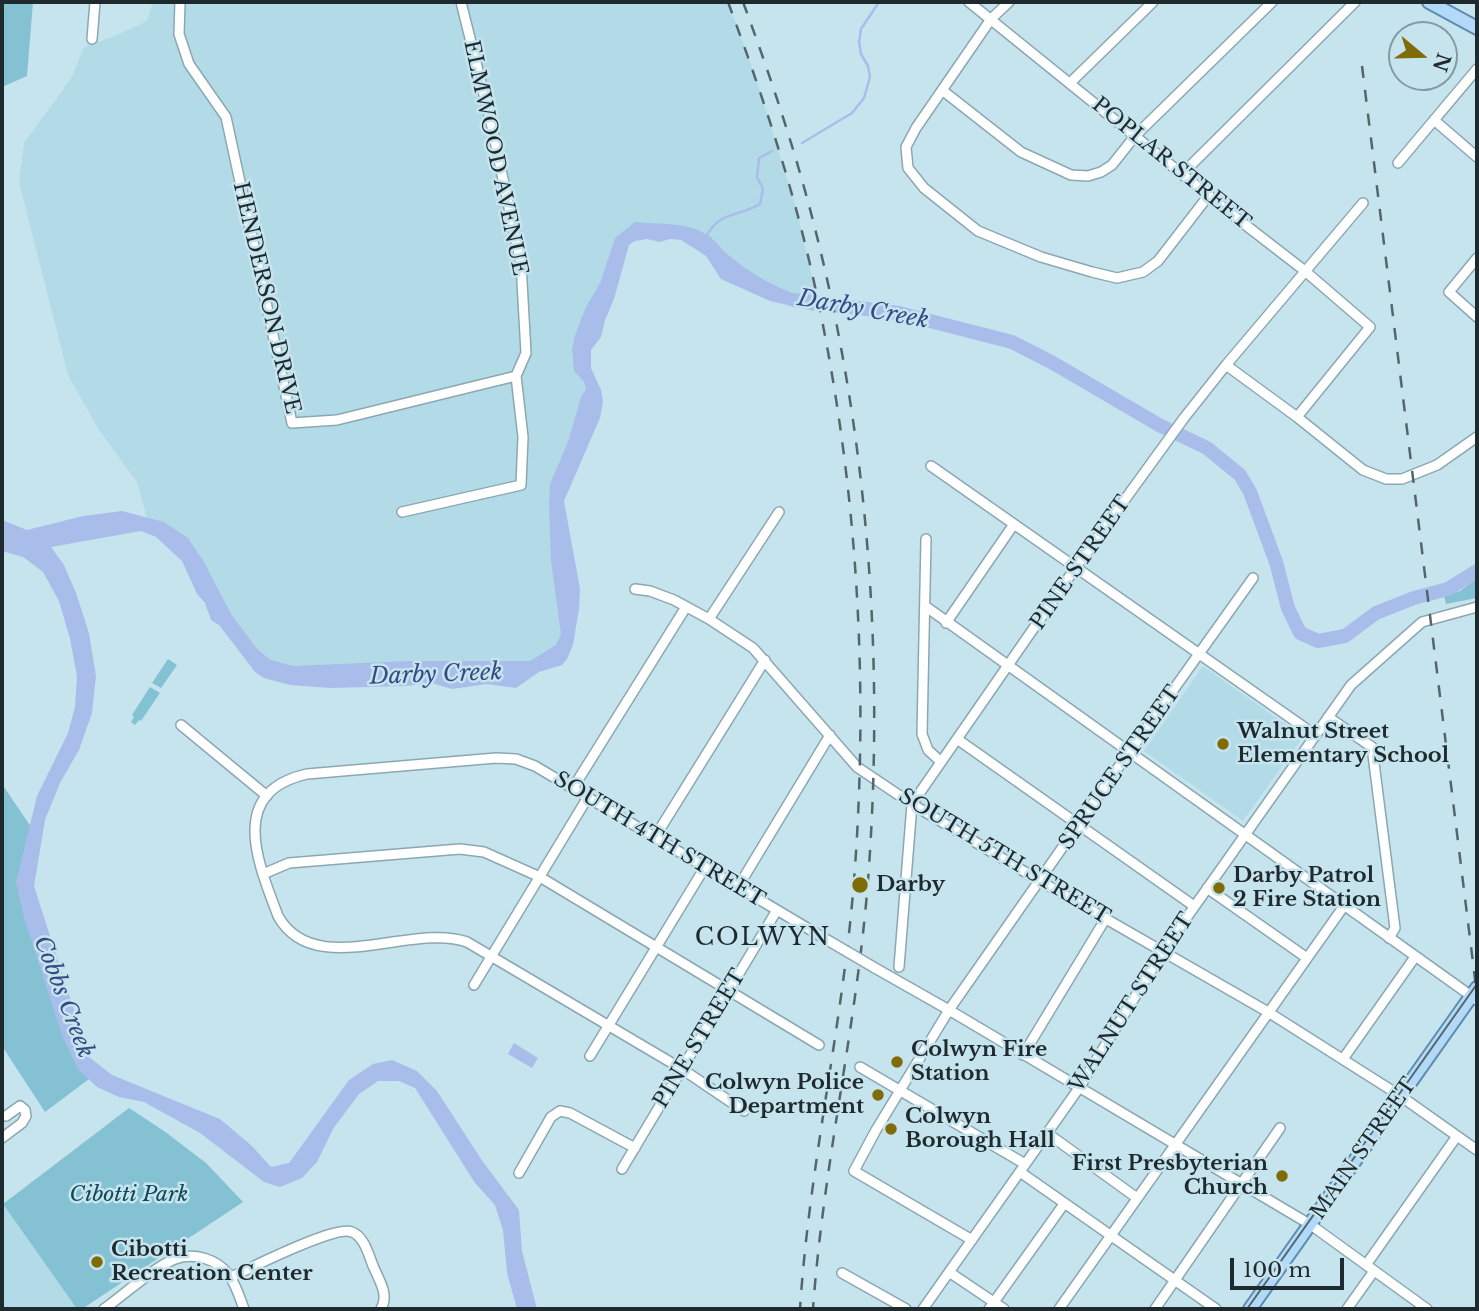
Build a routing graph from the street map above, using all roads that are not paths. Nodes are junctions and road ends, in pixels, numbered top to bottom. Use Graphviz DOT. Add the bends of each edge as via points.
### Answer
graph roads {
  1 [pos="95,2"];
  2 [pos="180,2"];
  3 [pos="461,2"];
  4 [pos="969,2"];
  5 [pos="1009,2"];
  6 [pos="1153,2"];
  7 [pos="1272,2"];
  8 [pos="1355,2"];
  9 [pos="1429,2"];
  10 [pos="991,19"];
  11 [pos="1477,28"];
  12 [pos="92,39"];
  13 [pos="1477,69"];
  14 [pos="1071,82"];
  15 [pos="942,90"];
  16 [pos="1434,120"];
  17 [pos="1135,136"];
  18 [pos="1477,157"];
  19 [pos="1398,163"];
  20 [pos="1183,173"];
  21 [pos="1209,195"];
  22 [pos="1363,203"];
  23 [pos="1477,258"];
  24 [pos="1306,271"];
  25 [pos="1477,317"];
  26 [pos="1226,365"];
  27 [pos="516,376"];
  28 [pos="1297,417"];
  29 [pos="1477,437"];
  30 [pos="931,466"];
  31 [pos="402,512"];
  32 [pos="779,512"];
  33 [pos="1014,524"];
  34 [pos="926,538"];
  35 [pos="1076,567"];
  36 [pos="1253,579"];
  37 [pos="635,589"];
  38 [pos="925,606"];
  39 [pos="686,607"];
  40 [pos="1477,607"];
  41 [pos="709,619"];
  42 [pos="946,622"];
  43 [pos="1200,654"];
  44 [pos="765,660"];
  45 [pos="1008,668"];
  46 [pos="1328,717"];
  47 [pos="181,725"];
  48 [pos="830,735"];
  49 [pos="1315,735"];
  50 [pos="957,739"];
  51 [pos="1129,752"];
  52 [pos="940,761"];
  53 [pos="573,788"];
  54 [pos="267,796"];
  55 [pos="588,797"];
  56 [pos="912,804"];
  57 [pos="1079,826"];
  58 [pos="1245,835"];
  59 [pos="655,837"];
  60 [pos="705,867"];
  61 [pos="263,874"];
  62 [pos="540,877"];
  63 [pos="1040,881"];
  64 [pos="738,887"];
  65 [pos="1207,888"];
  66 [pos="1194,906"];
  67 [pos="1344,906"];
  68 [pos="777,910"];
  69 [pos="1106,918"];
  70 [pos="1389,938"];
  71 [pos="656,946"];
  72 [pos="1163,951"];
  73 [pos="492,956"];
  74 [pos="1415,957"];
  75 [pos="1307,958"];
  76 [pos="899,967"];
  77 [pos="474,985"];
  78 [pos="730,989"];
  79 [pos="1475,995"];
  80 [pos="949,1010"];
  81 [pos="1268,1013"];
  82 [pos="608,1026"];
  83 [pos="819,1045"];
  84 [pos="1023,1055"];
  85 [pos="590,1056"];
  86 [pos="1343,1059"];
  87 [pos="860,1067"];
  88 [pos="682,1069"];
  89 [pos="1079,1088"];
  90 [pos="900,1091"];
  91 [pos="1401,1096"];
  92 [pos="744,1111"];
  93 [pos="4,1113"];
  94 [pos="15,1128"];
  95 [pos="1280,1128"];
  96 [pos="1047,1133"];
  97 [pos="1457,1136"];
  98 [pos="2,1138"];
  99 [pos="1175,1145"];
  100 [pos="635,1148"];
  101 [pos="1477,1150"];
  102 [pos="1022,1168"];
  103 [pos="622,1169"];
  104 [pos="519,1173"];
  105 [pos="1243,1185"];
  106 [pos="1137,1198"];
  107 [pos="1064,1203"];
  108 [pos="1311,1225"];
  109 [pos="1111,1236"];
  110 [pos="972,1240"];
  111 [pos="1370,1268"];
  112 [pos="949,1272"];
  113 [pos="842,1273"];
  114 [pos="231,1277"];
  115 [pos="1175,1280"];
  116 [pos="383,1306"];
  117 [pos="991,1306"];
  118 [pos="104,1309"];
  119 [pos="244,1309"];
  120 [pos="906,1309"];
  121 [pos="923,1309"];
  122 [pos="1004,1309"];
  123 [pos="1059,1309"];
  124 [pos="1155,1309"];
  125 [pos="1216,1309"];
  126 [pos="1250,1309"];
  127 [pos="1347,1309"];
  128 [pos="1427,1309"];
  1 -- 12 [label="street"];
  2 -- 27 [label="street, HENDERSON DRIVE" via="179,34 189,64 226,117 292,423 337,420"];
  3 -- 27 [label="street, ELMWOOD AVENUE" via="521,264 526,354"];
  4 -- 10 [label="street, POPLAR STREET"];
  5 -- 10 [label="street"];
  6 -- 14 [label="street"];
  7 -- 17 [label="street"];
  8 -- 20 [label="street"];
  9 -- 11 [label="main road"];
  10 -- 14 [label="street, POPLAR STREET"];
  10 -- 15 [label="street"];
  13 -- 16 [label="street"];
  14 -- 17 [label="street, POPLAR STREET"];
  15 -- 17 [label="street" via="1021,152 1072,175 1101,172"];
  15 -- 21 [label="street" via="906,147 908,168 923,188 978,231 1041,257 1117,278 1143,272 1158,261"];
  16 -- 18 [label="street"];
  16 -- 19 [label="street"];
  17 -- 20 [label="street, POPLAR STREET"];
  20 -- 21 [label="street, POPLAR STREET"];
  21 -- 24 [label="street, POPLAR STREET"];
  22 -- 24 [label="street, PINE STREET"];
  23 -- 25 [label="street" via="1449,292"];
  24 -- 26 [label="street, PINE STREET"];
  24 -- 28 [label="street, POPLAR STREET" via="1370,327"];
  26 -- 28 [label="street"];
  26 -- 35 [label="street, PINE STREET"];
  27 -- 31 [label="street, ELMWOOD AVENUE" via="523,437 521,485"];
  28 -- 29 [label="street" via="1363,470 1386,479 1402,479 1437,465"];
  30 -- 33 [label="street"];
  32 -- 41 [label="street"];
  33 -- 35 [label="street"];
  33 -- 42 [label="street"];
  34 -- 38 [label="street"];
  35 -- 43 [label="street"];
  35 -- 45 [label="street, PINE STREET"];
  36 -- 43 [label="street, SPRUCE STREET"];
  37 -- 39 [label="street, SOUTH 5TH STREET"];
  38 -- 42 [label="street"];
  38 -- 52 [label="street" via="922,734"];
  39 -- 41 [label="street, SOUTH 5TH STREET"];
  39 -- 53 [label="street"];
  40 -- 46 [label="street, WALNUT STREET" via="1422,622 1351,685"];
  41 -- 44 [label="street, SOUTH 5TH STREET"];
  42 -- 45 [label="street"];
  43 -- 49 [label="street"];
  43 -- 51 [label="street, SPRUCE STREET"];
  44 -- 48 [label="street, SOUTH 5TH STREET"];
  44 -- 59 [label="street"];
  45 -- 50 [label="street, PINE STREET"];
  45 -- 51 [label="street"];
  46 -- 49 [label="street, WALNUT STREET"];
  46 -- 70 [label="street" via="1372,747 1395,928"];
  47 -- 54 [label="street"];
  48 -- 56 [label="street, SOUTH 5TH STREET" via="857,767"];
  48 -- 64 [label="street"];
  49 -- 58 [label="street, WALNUT STREET"];
  50 -- 52 [label="street, PINE STREET"];
  50 -- 57 [label="street"];
  51 -- 57 [label="street, SPRUCE STREET"];
  51 -- 58 [label="street"];
  52 -- 56 [label="street, PINE STREET"];
  53 -- 54 [label="street, SOUTH 4TH STREET" via="527,763 496,758 307,774 289,779"];
  53 -- 55 [label="street, SOUTH 4TH STREET"];
  54 -- 61 [label="street" via="253,835"];
  55 -- 59 [label="street, SOUTH 4TH STREET"];
  55 -- 62 [label="street"];
  56 -- 63 [label="street, SOUTH 5TH STREET"];
  56 -- 76 [label="street, PINE STREET"];
  57 -- 63 [label="street, SPRUCE STREET"];
  57 -- 66 [label="street"];
  58 -- 65 [label="street, WALNUT STREET"];
  58 -- 67 [label="street"];
  59 -- 60 [label="street, SOUTH 4TH STREET"];
  60 -- 64 [label="street, SOUTH 4TH STREET"];
  60 -- 71 [label="street"];
  61 -- 62 [label="street" via="289,863 460,849 493,855"];
  61 -- 73 [label="street" via="278,916 287,929 308,943 333,948 455,939"];
  62 -- 71 [label="street"];
  62 -- 73 [label="street"];
  63 -- 69 [label="street, SOUTH 5TH STREET"];
  63 -- 80 [label="street, SPRUCE STREET"];
  64 -- 68 [label="street, SOUTH 4TH STREET"];
  65 -- 66 [label="street, WALNUT STREET"];
  65 -- 75 [label="street"];
  66 -- 72 [label="street, WALNUT STREET"];
  67 -- 70 [label="street"];
  67 -- 75 [label="street"];
  68 -- 78 [label="street, PINE STREET"];
  68 -- 80 [label="street, SOUTH 4TH STREET, bridge"];
  69 -- 72 [label="street, SOUTH 5TH STREET"];
  69 -- 84 [label="street"];
  70 -- 74 [label="street"];
  71 -- 78 [label="street"];
  71 -- 82 [label="street"];
  72 -- 81 [label="street, SOUTH 5TH STREET"];
  72 -- 89 [label="street, WALNUT STREET"];
  73 -- 77 [label="street"];
  73 -- 82 [label="street"];
  74 -- 79 [label="street"];
  74 -- 86 [label="street"];
  75 -- 81 [label="street"];
  78 -- 83 [label="street"];
  78 -- 88 [label="street, PINE STREET"];
  79 -- 91 [label="main road, MAIN STREET"];
  80 -- 84 [label="street, SOUTH 4TH STREET"];
  80 -- 90 [label="street, SPRUCE STREET"];
  81 -- 86 [label="street, SOUTH 5TH STREET"];
  81 -- 99 [label="street"];
  82 -- 85 [label="street"];
  82 -- 88 [label="street"];
  84 -- 89 [label="street, SOUTH 4TH STREET"];
  86 -- 91 [label="street, SOUTH 5TH STREET"];
  87 -- 90 [label="street"];
  88 -- 92 [label="street"];
  88 -- 100 [label="street, PINE STREET"];
  89 -- 96 [label="street, WALNUT STREET"];
  89 -- 99 [label="street, SOUTH 4TH STREET"];
  90 -- 102 [label="street"];
  90 -- 110 [label="street, SPRUCE STREET" via="854,1171"];
  91 -- 97 [label="street, SOUTH 5TH STREET"];
  91 -- 108 [label="main road, MAIN STREET"];
  93 -- 94 [label="street"];
  93 -- 94 [label="street" via="16,1107 25,1110 25,1120"];
  94 -- 98 [label="street"];
  95 -- 105 [label="street"];
  96 -- 102 [label="street, WALNUT STREET"];
  96 -- 106 [label="street"];
  97 -- 101 [label="street, SOUTH 5TH STREET"];
  97 -- 111 [label="street"];
  99 -- 105 [label="street, SOUTH 4TH STREET"];
  99 -- 106 [label="street"];
  100 -- 103 [label="street, PINE STREET"];
  100 -- 104 [label="street" via="560,1111 551,1117"];
  102 -- 107 [label="street"];
  102 -- 110 [label="street, WALNUT STREET"];
  105 -- 108 [label="street, SOUTH 4TH STREET"];
  105 -- 115 [label="street"];
  106 -- 109 [label="street"];
  107 -- 109 [label="street"];
  107 -- 117 [label="street"];
  108 -- 111 [label="street, SOUTH 4TH STREET"];
  108 -- 126 [label="main road, MAIN STREET"];
  109 -- 115 [label="street"];
  109 -- 123 [label="street"];
  110 -- 112 [label="street, WALNUT STREET"];
  111 -- 127 [label="street"];
  111 -- 128 [label="street, SOUTH 4TH STREET"];
  112 -- 117 [label="street"];
  112 -- 121 [label="street, WALNUT STREET"];
  113 -- 120 [label="street"];
  114 -- 116 [label="street" via="322,1236 349,1230 364,1244 383,1290"];
  114 -- 118 [label="street" via="218,1264 184,1256 173,1259"];
  114 -- 119 [label="street"];
  115 -- 124 [label="street"];
  115 -- 125 [label="street"];
  117 -- 122 [label="street"];
}
